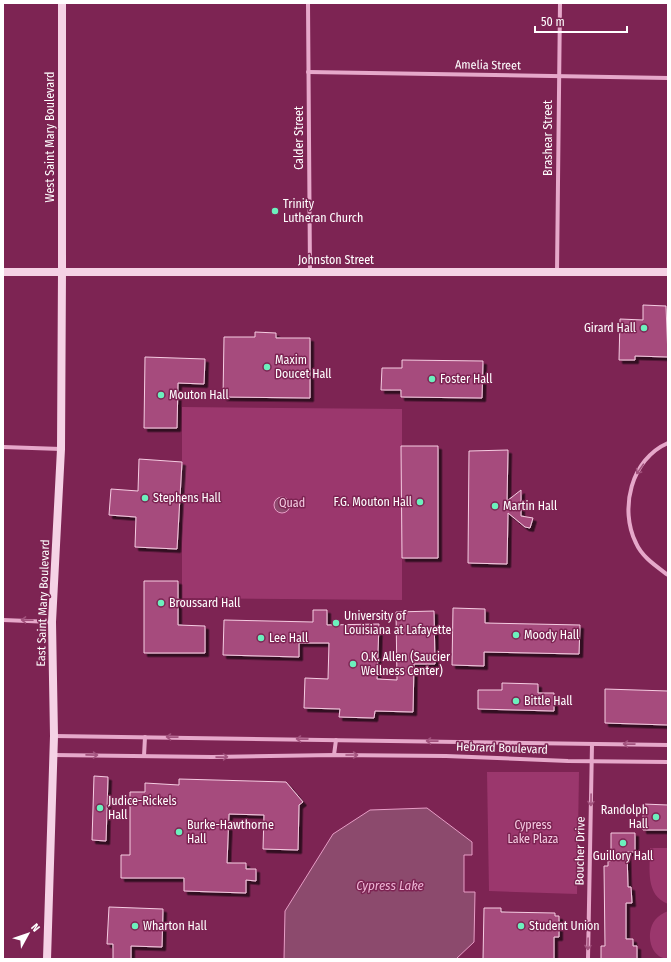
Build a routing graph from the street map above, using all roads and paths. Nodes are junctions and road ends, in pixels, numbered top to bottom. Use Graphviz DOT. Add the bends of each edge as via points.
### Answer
graph roads {
  1 [pos="62,3"];
  2 [pos="308,3"];
  3 [pos="560,3"];
  4 [pos="308,72"];
  5 [pos="559,77"];
  6 [pos="668,78"];
  7 [pos="62,271"];
  8 [pos="3,272"];
  9 [pos="310,272"];
  10 [pos="668,272"];
  11 [pos="557,273"];
  12 [pos="668,443"];
  13 [pos="3,448"];
  14 [pos="60,449"];
  15 [pos="668,575"];
  16 [pos="3,620"];
  17 [pos="52,622"];
  18 [pos="54,736"];
  19 [pos="145,737"];
  20 [pos="336,740"];
  21 [pos="592,744"];
  22 [pos="668,745"];
  23 [pos="54,755"];
  24 [pos="334,755"];
  25 [pos="144,756"];
  26 [pos="592,761"];
  27 [pos="668,762"];
  28 [pos="47,959"];
  29 [pos="588,959"];
  1 -- 7 [label="street, West Saint Mary Boulevard"];
  2 -- 4 [label="street, Calder Street"];
  3 -- 5 [label="street, Brashear Street"];
  4 -- 5 [label="street, Amelia Street"];
  4 -- 9 [label="street, Calder Street"];
  5 -- 6 [label="street, Amelia Street"];
  5 -- 11 [label="street, Brashear Street"];
  7 -- 8 [label="street, Johnston Street"];
  7 -- 9 [label="street, Johnston Street"];
  7 -- 14 [label="street, East Saint Mary Boulevard"];
  9 -- 11 [label="street, Johnston Street"];
  10 -- 11 [label="street, Johnston Street"];
  12 -- 15 [label="street, one-way" via="650,456 637,472 630,491 628,510 636,544 650,562"];
  13 -- 14 [label="street"];
  14 -- 17 [label="street, East Saint Mary Boulevard"];
  17 -- 16 [label="street, one-way"];
  17 -- 18 [label="street, East Saint Mary Boulevard"];
  18 -- 19 [label="street, Hebrard Boulevard"];
  18 -- 23 [label="street, East Saint Mary Boulevard"];
  20 -- 19 [label="street, Hebrard Boulevard, one-way"];
  19 -- 25 [label="street"];
  21 -- 20 [label="street, Hebrard Boulevard, one-way"];
  20 -- 24 [label="street"];
  22 -- 21 [label="street, Hebrard Boulevard, one-way"];
  21 -- 26 [label="street, Boucher Drive"];
  23 -- 25 [label="street, Hebrard Boulevard, one-way"];
  23 -- 28 [label="street, East Saint Mary Boulevard"];
  25 -- 24 [label="street, Hebrard Boulevard, one-way"];
  24 -- 26 [label="street, Hebrard Boulevard, one-way"];
  26 -- 27 [label="street, Hebrard Boulevard"];
  26 -- 29 [label="street, Boucher Drive, one-way"];
}
